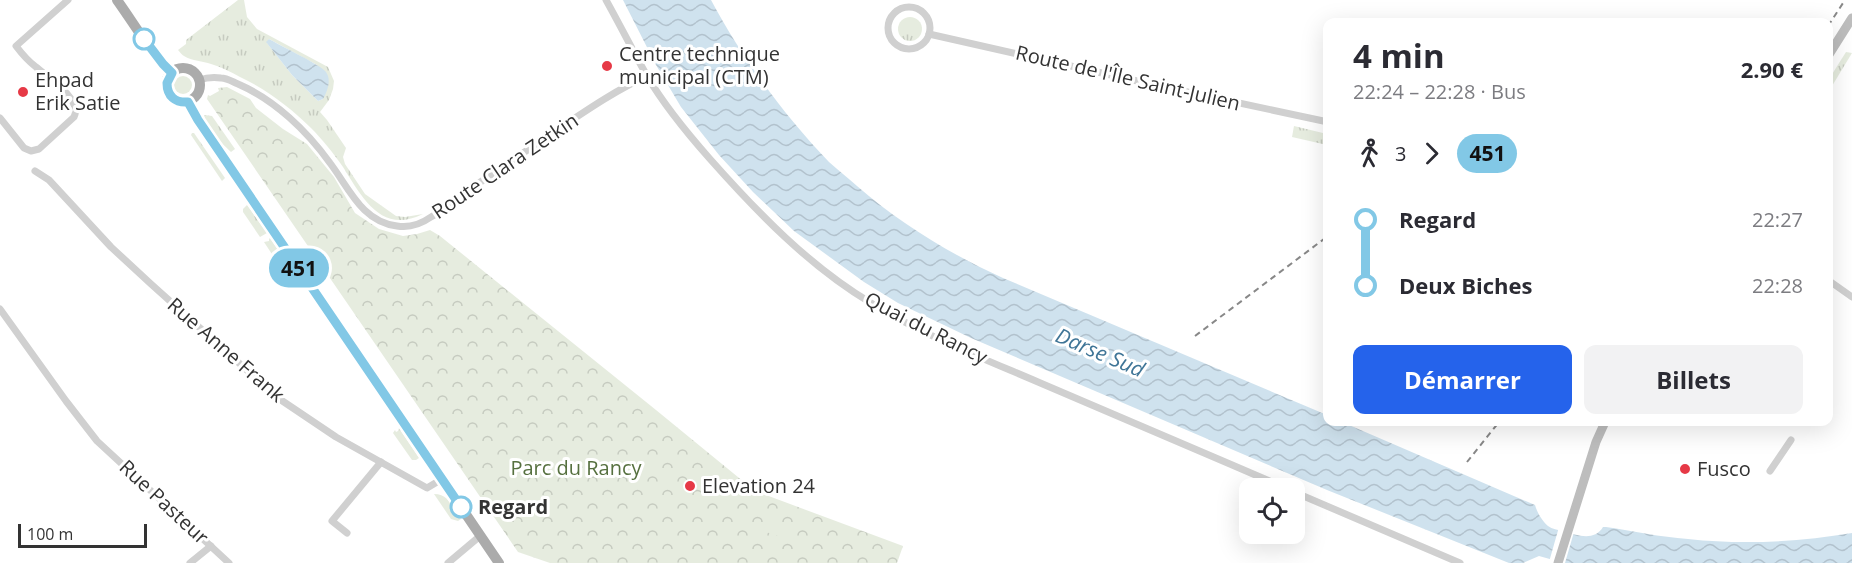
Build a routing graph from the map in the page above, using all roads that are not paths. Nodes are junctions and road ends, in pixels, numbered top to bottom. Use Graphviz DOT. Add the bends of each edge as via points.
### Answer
graph roads {
  1 [pos="68,0"];
  2 [pos="117,0"];
  3 [pos="606,0"];
  4 [pos="1852,18"];
  5 [pos="929,34"];
  6 [pos="1833,48"];
  7 [pos="172,73"];
  8 [pos="647,76"];
  9 [pos="199,80"];
  10 [pos="188,102"];
  11 [pos="0,118"];
  12 [pos="1323,121"];
  13 [pos="35,171"];
  14 [pos="1833,284"];
  15 [pos="1852,297"];
  16 [pos="0,309"];
  17 [pos="1603,426"];
  18 [pos="1791,440"];
  19 [pos="381,462"];
  20 [pos="1770,471"];
  21 [pos="1262,478"];
  22 [pos="442,479"];
  23 [pos="1305,497"];
  24 [pos="347,533"];
  25 [pos="480,536"];
  26 [pos="212,546"];
  27 [pos="190,563"];
  28 [pos="229,563"];
  29 [pos="448,563"];
  30 [pos="499,563"];
  31 [pos="1460,563"];
  32 [pos="1558,563"];
  1 -- 11 [label="street" via="16,46 68,95 76,107 74,117 39,149 31,151 24,148"];
  2 -- 7 [label="main road"];
  3 -- 8 [label="street, Quai du Rancy"];
  4 -- 6 [label="main road"];
  5 -- 5 [label="street" via="929,21 915,8 902,9 889,22 891,40 902,48 922,45"];
  5 -- 12 [label="street, Route de l'Île Saint-Julien"];
  7 -- 9 [label="main road" via="189,70"];
  7 -- 10 [label="main road" via="167,83 170,95 177,101"];
  8 -- 9 [label="street, Route Clara Zetkin" via="591,107 432,217 406,226 372,217 308,135 269,102 222,78"];
  8 -- 21 [label="street, Quai du Rancy" via="695,141 757,211 812,260 870,303 967,351"];
  9 -- 10 [label="main road" via="199,91"];
  10 -- 22 [label="main road"];
  13 -- 19 [label="street, Rue Anne Frank" via="49,180 111,247 278,398"];
  14 -- 15 [label="street"];
  16 -- 26 [label="street, Rue Pasteur" via="97,441"];
  17 -- 32 [label="main road"];
  18 -- 20 [label="street"];
  19 -- 22 [label="street, Rue Anne Frank" via="427,488"];
  19 -- 24 [label="street" via="332,521"];
  22 -- 25 [label="main road"];
  23 -- 31 [label="street"];
  25 -- 29 [label="street"];
  25 -- 30 [label="main road"];
  26 -- 27 [label="street"];
  26 -- 28 [label="street, Rue Pasteur"];
}
